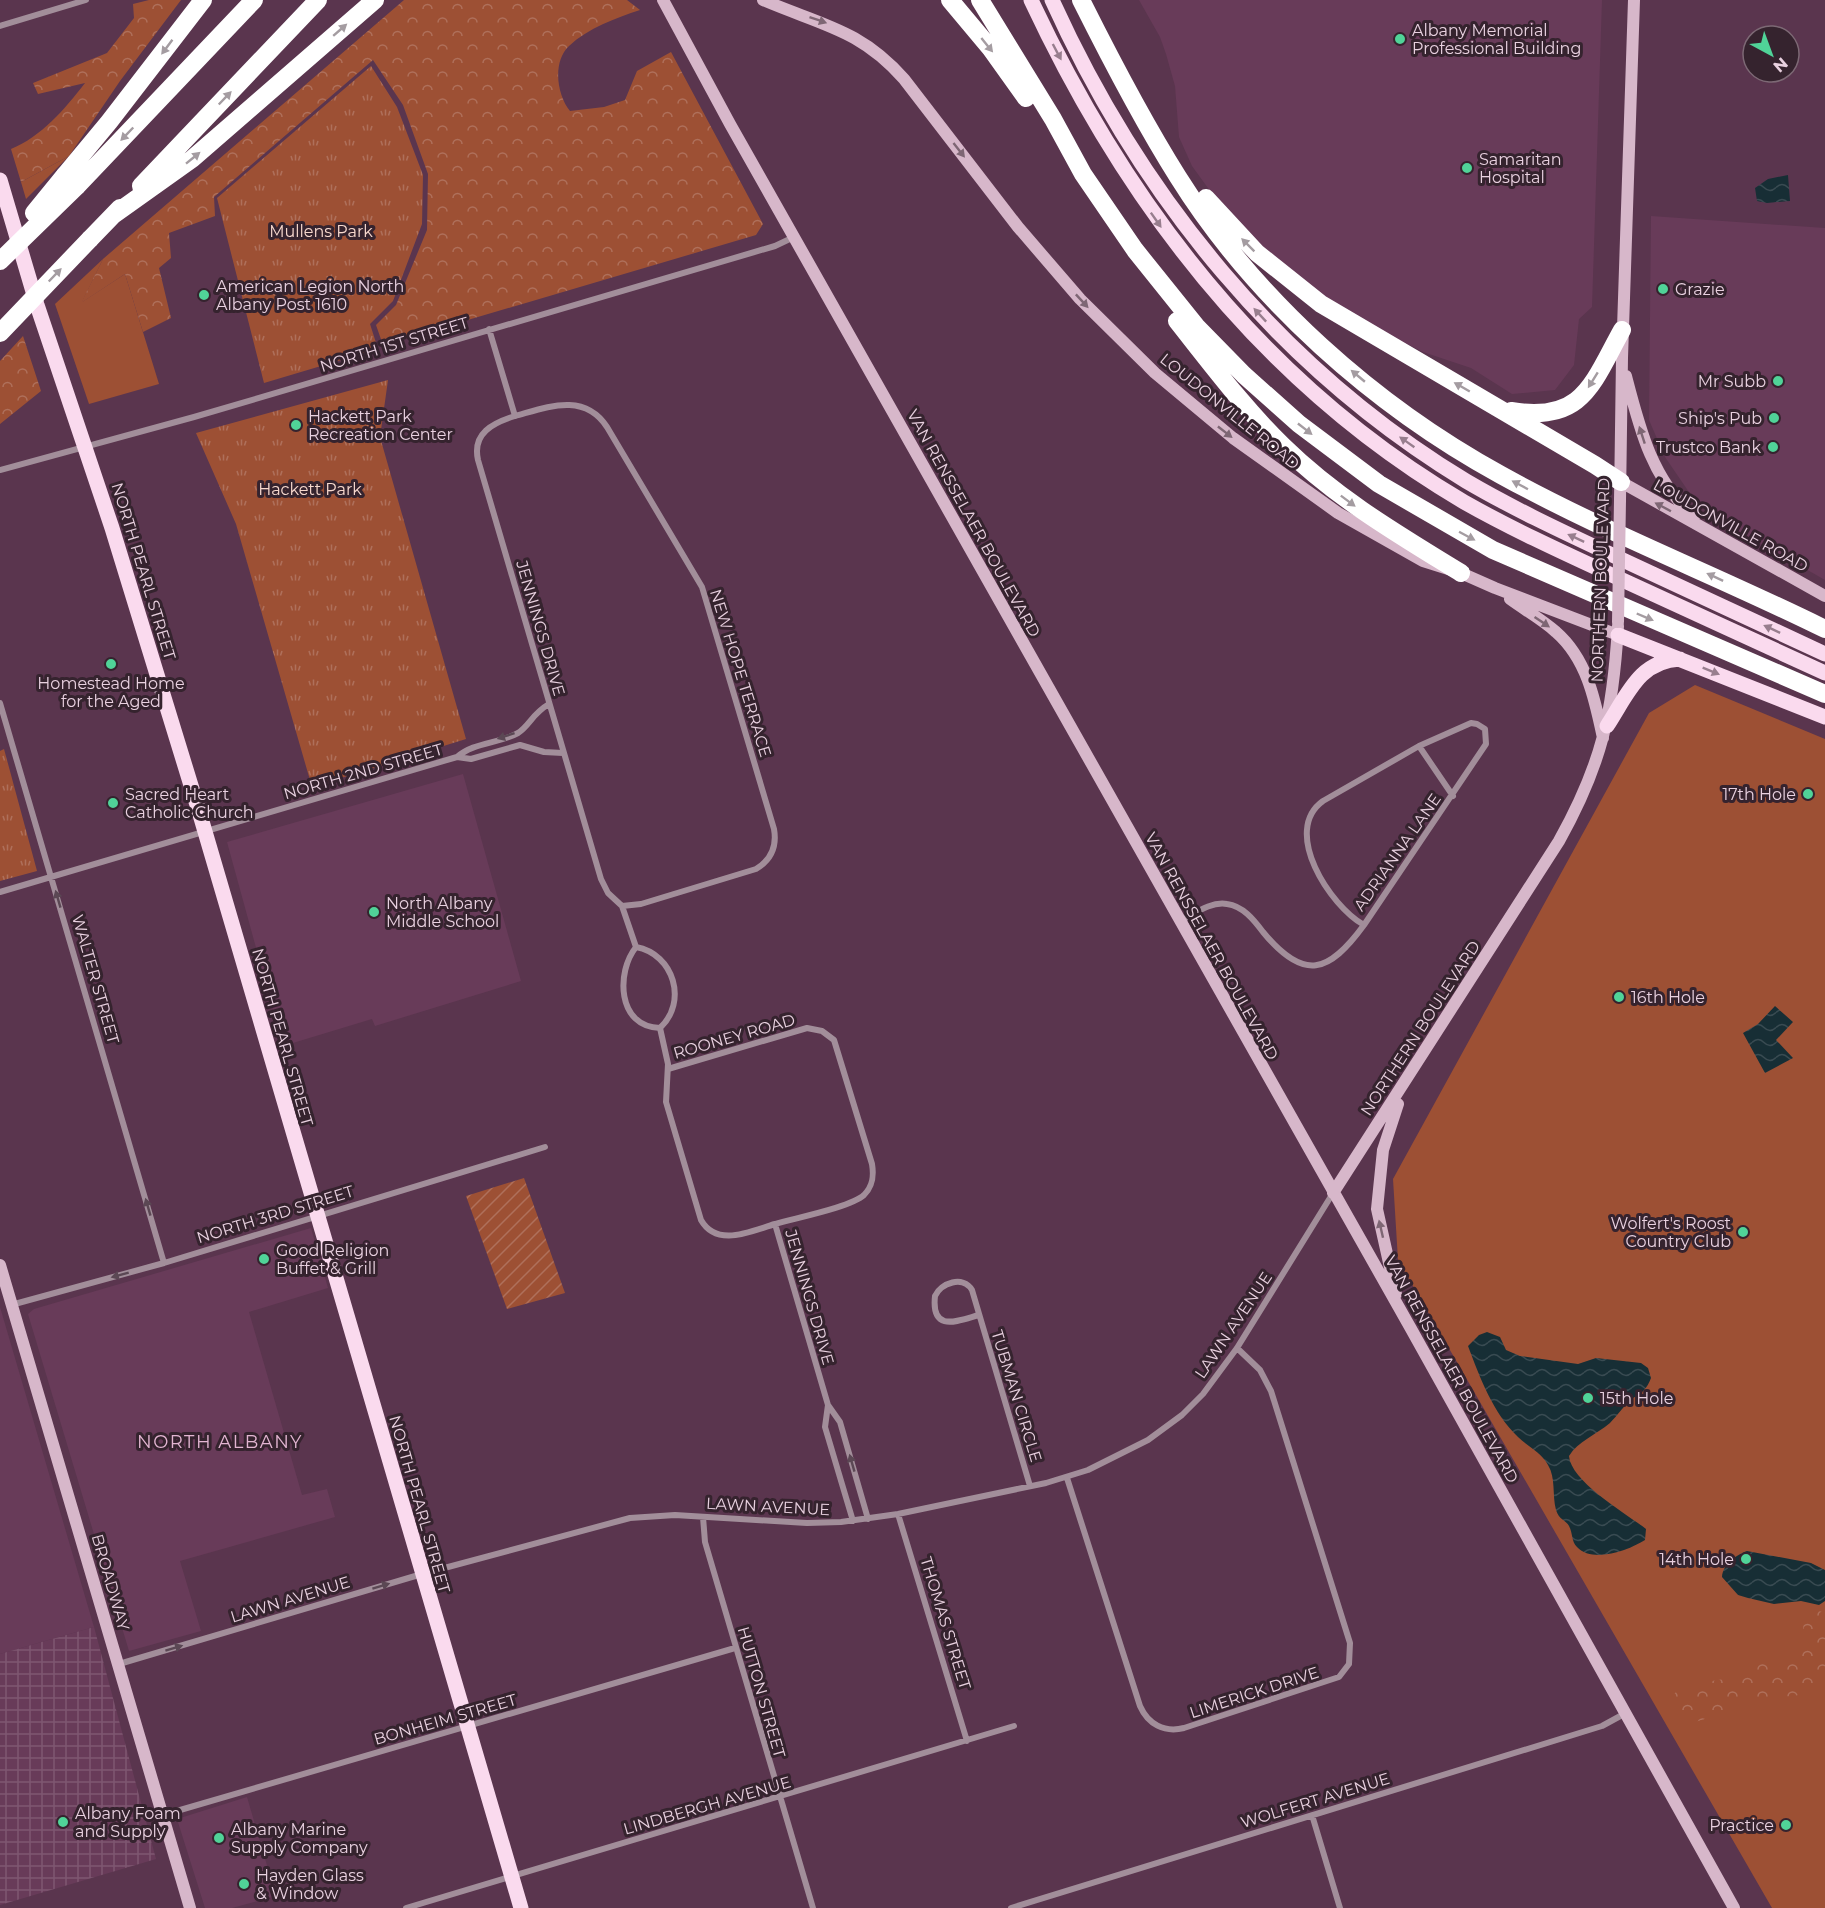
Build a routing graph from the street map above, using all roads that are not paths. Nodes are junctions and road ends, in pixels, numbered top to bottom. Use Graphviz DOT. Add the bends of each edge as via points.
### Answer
graph roads {
  1 [pos="87,0"];
  2 [pos="202,0"];
  3 [pos="254,0"];
  4 [pos="318,0"];
  5 [pos="375,0"];
  6 [pos="663,0"];
  7 [pos="763,0"];
  8 [pos="950,0"];
  9 [pos="980,0"];
  10 [pos="1031,0"];
  11 [pos="1052,0"];
  12 [pos="1081,0"];
  13 [pos="1634,0"];
  14 [pos="0,26"];
  15 [pos="1144,117"];
  16 [pos="1083,174"];
  17 [pos="0,180"];
  18 [pos="71,180"];
  19 [pos="112,216"];
  20 [pos="794,237"];
  21 [pos="1135,250"];
  22 [pos="0,256"];
  23 [pos="0,261"];
  24 [pos="489,329"];
  25 [pos="1622,330"];
  26 [pos="0,333"];
  27 [pos="1622,358"];
  28 [pos="1500,409"];
  29 [pos="515,416"];
  30 [pos="85,446"];
  31 [pos="0,470"];
  32 [pos="1620,491"];
  33 [pos="1711,532"];
  34 [pos="1461,573"];
  35 [pos="1495,588"];
  36 [pos="1825,596"];
  37 [pos="1618,628"];
  38 [pos="1825,629"];
  39 [pos="1825,654"];
  40 [pos="1683,659"];
  41 [pos="1825,673"];
  42 [pos="1825,694"];
  43 [pos="0,703"];
  44 [pos="549,704"];
  45 [pos="1825,717"];
  46 [pos="1607,726"];
  47 [pos="1604,741"];
  48 [pos="1419,746"];
  49 [pos="563,753"];
  50 [pos="457,757"];
  51 [pos="1453,796"];
  52 [pos="205,832"];
  53 [pos="52,877"];
  54 [pos="0,892"];
  55 [pos="622,906"];
  56 [pos="1179,922"];
  57 [pos="1364,925"];
  58 [pos="636,947"];
  59 [pos="660,1028"];
  60 [pos="1426,1051"];
  61 [pos="668,1069"];
  62 [pos="545,1147"];
  63 [pos="1333,1193"];
  64 [pos="316,1215"];
  65 [pos="775,1224"];
  66 [pos="164,1263"];
  67 [pos="0,1265"];
  68 [pos="12,1305"];
  69 [pos="1398,1307"];
  70 [pos="979,1315"];
  71 [pos="1237,1348"];
  72 [pos="828,1405"];
  73 [pos="1067,1478"];
  74 [pos="1030,1486"];
  75 [pos="898,1514"];
  76 [pos="703,1517"];
  77 [pos="868,1519"];
  78 [pos="853,1521"];
  79 [pos="422,1574"];
  80 [pos="735,1648"];
  81 [pos="118,1664"];
  82 [pos="1624,1714"];
  83 [pos="467,1726"];
  84 [pos="1014,1726"];
  85 [pos="968,1741"];
  86 [pos="780,1798"];
  87 [pos="163,1815"];
  88 [pos="1312,1815"];
  89 [pos="512,1877"];
  90 [pos="190,1908"];
  91 [pos="406,1908"];
  92 [pos="521,1908"];
  93 [pos="813,1908"];
  94 [pos="1011,1908"];
  95 [pos="1340,1908"];
  96 [pos="1734,1908"];
  1 -- 14 [label="street"];
  2 -- 18 [label="highway, one-way"];
  3 -- 18 [label="highway, one-way"];
  19 -- 4 [label="highway, one-way"];
  19 -- 5 [label="highway, one-way" via="192,159"];
  6 -- 20 [label="street, VAN RENSSELAER BOULEVARD"];
  7 -- 34 [label="street, LOUDONVILLE ROAD, one-way" via="839,28 883,58 1060,277 1129,349 1205,417 1362,528 1423,561"];
  8 -- 16 [label="highway, one-way"];
  9 -- 16 [label="highway"];
  10 -- 41 [label="main road, one-way" via="1098,129 1163,229 1231,312 1321,400 1424,477 1496,519"];
  39 -- 11 [label="main road, one-way" via="1491,495 1409,443 1331,383 1258,313 1180,219 1119,127"];
  12 -- 15 [label="highway"];
  13 -- 25 [label="street, NORTHERN BOULEVARD"];
  28 -- 15 [label="highway, one-way" via="1346,319 1280,273 1218,213"];
  38 -- 15 [label="highway, one-way" via="1531,491 1449,444 1402,411 1314,337 1251,272 1188,192"];
  16 -- 21 [label="highway"];
  17 -- 30 [label="main road, NORTH PEARL STREET"];
  18 -- 22 [label="highway, bridge"];
  18 -- 23 [label="highway, bridge"];
  26 -- 19 [label="highway, one-way, bridge"];
  20 -- 24 [label="street, NORTH 1ST STREET" via="775,246"];
  20 -- 56 [label="street, VAN RENSSELAER BOULEVARD"];
  21 -- 34 [label="highway, one-way" via="1169,311 1247,408 1284,447 1365,514"];
  21 -- 42 [label="highway, one-way" via="1173,300 1244,375 1299,424 1379,484 1510,558"];
  24 -- 29 [label="street"];
  24 -- 30 [label="street, NORTH 1ST STREET"];
  25 -- 27 [label="street, NORTHERN BOULEVARD"];
  25 -- 28 [label="highway, one-way" via="1593,382 1570,406 1537,415"];
  27 -- 32 [label="street, NORTHERN BOULEVARD"];
  33 -- 27 [label="street, one-way" via="1676,500 1654,467"];
  28 -- 32 [label="highway"];
  29 -- 44 [label="street, JENNINGS DRIVE" via="485,429 479,438 477,455"];
  29 -- 55 [label="street, NEW HOPE TERRACE" via="553,405 574,404 593,412 607,427 702,587 774,829 772,852 756,869 641,904"];
  30 -- 31 [label="street, NORTH 1ST STREET"];
  30 -- 52 [label="main road, NORTH PEARL STREET"];
  33 -- 32 [label="street, LOUDONVILLE ROAD, one-way"];
  32 -- 37 [label="street, NORTHERN BOULEVARD, bridge"];
  33 -- 36 [label="street, LOUDONVILLE ROAD"];
  34 -- 35 [label="street, LOUDONVILLE ROAD"];
  35 -- 37 [label="street, LOUDONVILLE ROAD"];
  35 -- 47 [label="street, one-way" via="1555,631 1573,650 1592,692"];
  37 -- 40 [label="main road"];
  37 -- 46 [label="street, NORTHERN BOULEVARD"];
  40 -- 45 [label="main road, one-way"];
  40 -- 46 [label="main road" via="1647,668"];
  43 -- 53 [label="street, WALTER STREET"];
  44 -- 49 [label="street, JENNINGS DRIVE"];
  44 -- 50 [label="street, NORTH 2ND STREET, one-way" via="534,713 516,733 468,748"];
  46 -- 47 [label="street, NORTHERN BOULEVARD"];
  47 -- 60 [label="street, NORTHERN BOULEVARD" via="1585,792 1559,841"];
  48 -- 51 [label="street, ADRIANNA LANE"];
  48 -- 51 [label="street, ADRIANNA LANE" via="1466,724 1478,724 1485,729 1486,744"];
  48 -- 57 [label="street, ADRIANNA LANE" via="1323,801 1308,817 1306,839 1312,860 1342,906"];
  49 -- 50 [label="street, NORTH 2ND STREET" via="520,745 471,759"];
  49 -- 55 [label="street, JENNINGS DRIVE" via="601,879 608,893"];
  50 -- 52 [label="street, NORTH 2ND STREET"];
  51 -- 57 [label="street, ADRIANNA LANE"];
  52 -- 53 [label="street, NORTH 2ND STREET"];
  52 -- 64 [label="main road, NORTH PEARL STREET"];
  53 -- 54 [label="street, NORTH 2ND STREET"];
  66 -- 53 [label="street, WALTER STREET, one-way"];
  55 -- 58 [label="street, JENNINGS DRIVE"];
  56 -- 57 [label="street, ADRIANNA LANE" via="1213,905 1233,905 1248,915 1287,956 1318,965 1340,955"];
  56 -- 63 [label="street, VAN RENSSELAER BOULEVARD"];
  58 -- 59 [label="street" via="623,974 624,997 638,1018"];
  58 -- 59 [label="street" via="659,958 673,979 672,1011"];
  59 -- 61 [label="street, JENNINGS DRIVE"];
  60 -- 63 [label="street, NORTHERN BOULEVARD"];
  69 -- 60 [label="street, one-way" via="1377,1194 1387,1132"];
  61 -- 65 [label="street, JENNINGS DRIVE" via="666,1102 704,1224 716,1234 726,1236"];
  61 -- 65 [label="street, ROONEY ROAD" via="807,1028 822,1031 834,1040 872,1164 873,1180 857,1200"];
  62 -- 64 [label="street, NORTH 3RD STREET"];
  63 -- 69 [label="street, VAN RENSSELAER BOULEVARD"];
  63 -- 71 [label="street, LAWN AVENUE"];
  64 -- 66 [label="street, NORTH 3RD STREET"];
  64 -- 79 [label="main road, NORTH PEARL STREET"];
  65 -- 72 [label="street, JENNINGS DRIVE"];
  66 -- 68 [label="street, NORTH 3RD STREET, one-way"];
  67 -- 68 [label="street, BROADWAY"];
  68 -- 81 [label="street, BROADWAY"];
  69 -- 82 [label="street, VAN RENSSELAER BOULEVARD"];
  70 -- 70 [label="street, TUBMAN CIRCLE" via="943,1322 935,1305 936,1293 946,1286 966,1283"];
  70 -- 74 [label="street, TUBMAN CIRCLE"];
  71 -- 73 [label="street, LAWN AVENUE" via="1203,1394 1162,1431 1121,1456"];
  71 -- 73 [label="street, LIMERICK DRIVE" via="1260,1370 1271,1391 1350,1643 1349,1665 1339,1677 1184,1728 1172,1730 1155,1725 1140,1706"];
  77 -- 72 [label="street, JENNINGS DRIVE, one-way" via="840,1422"];
  72 -- 78 [label="street, JENNINGS DRIVE" via="825,1427"];
  73 -- 74 [label="street, LAWN AVENUE"];
  74 -- 75 [label="street, LAWN AVENUE"];
  75 -- 77 [label="street, LAWN AVENUE"];
  75 -- 85 [label="street, THOMAS STREET"];
  76 -- 78 [label="street, LAWN AVENUE" via="807,1523"];
  76 -- 79 [label="street, LAWN AVENUE" via="630,1518"];
  76 -- 80 [label="street, HUTTON STREET" via="704,1539"];
  77 -- 78 [label="street, LAWN AVENUE"];
  81 -- 79 [label="street, LAWN AVENUE, one-way"];
  79 -- 83 [label="main road, NORTH PEARL STREET"];
  80 -- 83 [label="street, BONHEIM STREET"];
  80 -- 86 [label="street, HUTTON STREET"];
  81 -- 87 [label="street, BROADWAY"];
  82 -- 88 [label="street, WOLFERT AVENUE" via="1602,1726"];
  82 -- 96 [label="street, VAN RENSSELAER BOULEVARD"];
  83 -- 87 [label="street, BONHEIM STREET"];
  83 -- 89 [label="main road, NORTH PEARL STREET"];
  84 -- 85 [label="street, LINDBERGH AVENUE"];
  85 -- 86 [label="street, LINDBERGH AVENUE"];
  86 -- 89 [label="street, LINDBERGH AVENUE"];
  86 -- 93 [label="street, HUTTON STREET"];
  87 -- 90 [label="street, BROADWAY"];
  88 -- 94 [label="street, WOLFERT AVENUE"];
  88 -- 95 [label="street"];
  89 -- 91 [label="street, LINDBERGH AVENUE"];
  89 -- 92 [label="main road, NORTH PEARL STREET"];
}
